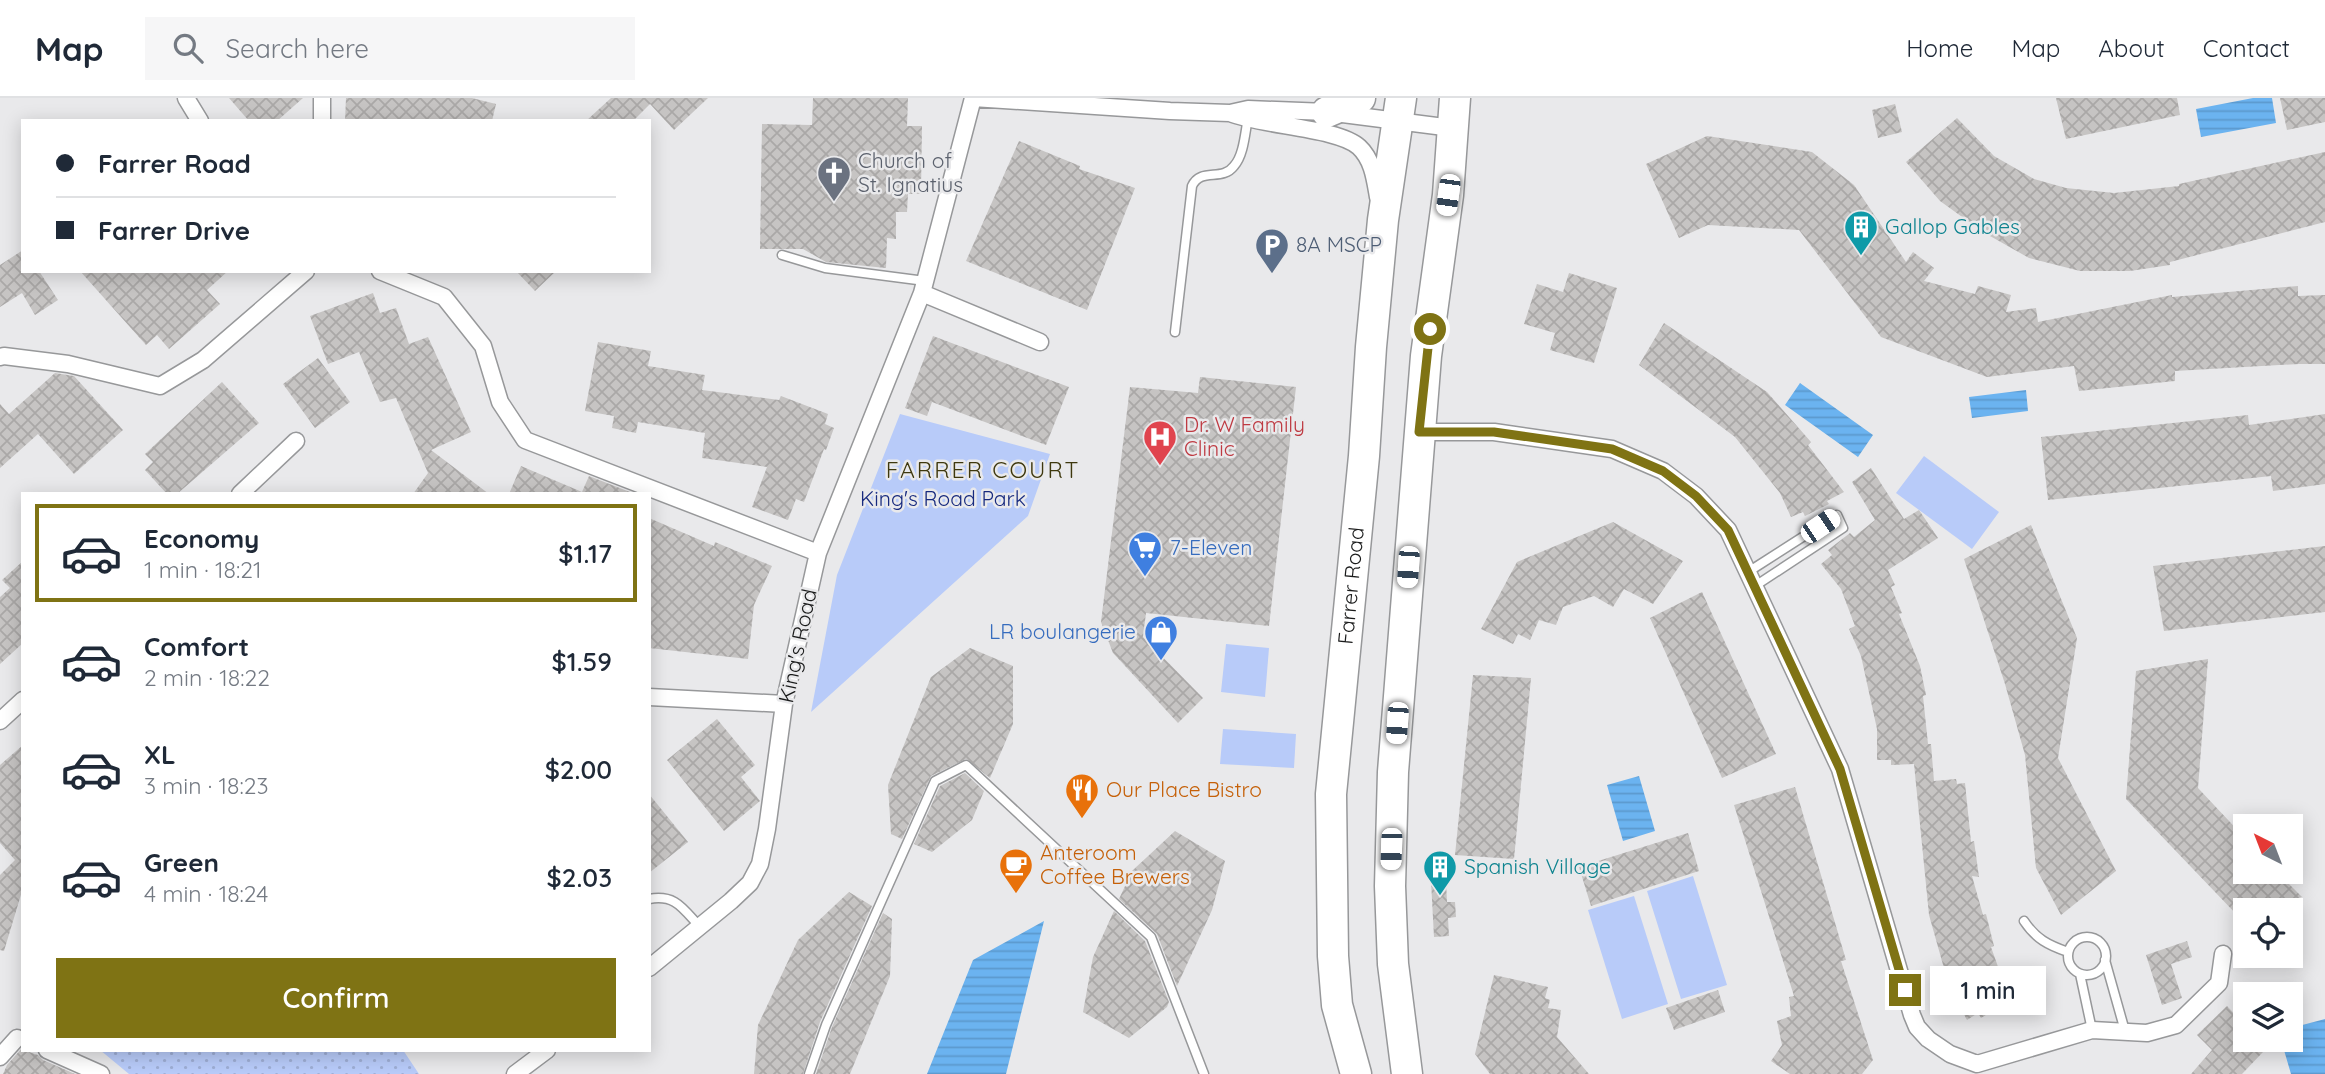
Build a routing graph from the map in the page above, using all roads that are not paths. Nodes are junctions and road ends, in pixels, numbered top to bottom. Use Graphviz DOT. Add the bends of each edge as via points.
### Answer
graph roads {
  1 [pos="186,98"];
  2 [pos="322,98"];
  3 [pos="974,98"];
  4 [pos="1360,98"];
  5 [pos="1455,98"];
  6 [pos="1170,105"];
  7 [pos="1399,110"];
  8 [pos="1327,112"];
  9 [pos="1248,115"];
  10 [pos="199,119"];
  11 [pos="322,119"];
  12 [pos="1452,128"];
  13 [pos="1383,220"];
  14 [pos="782,255"];
  15 [pos="304,273"];
  16 [pos="385,273"];
  17 [pos="924,287"];
  18 [pos="1175,332"];
  19 [pos="1040,342"];
  20 [pos="0,358"];
  21 [pos="1419,432"];
  22 [pos="296,441"];
  23 [pos="242,492"];
  24 [pos="818,553"];
  25 [pos="1752,579"];
  26 [pos="651,697"];
  27 [pos="21,702"];
  28 [pos="784,704"];
  29 [pos="0,721"];
  30 [pos="651,899"];
  31 [pos="2024,921"];
  32 [pos="699,927"];
  33 [pos="2068,952"];
  34 [pos="2223,954"];
  35 [pos="2105,960"];
  36 [pos="651,966"];
  37 [pos="2080,974"];
  38 [pos="2092,1030"];
  39 [pos="0,1031"];
  40 [pos="2125,1031"];
  41 [pos="20,1039"];
  42 [pos="51,1052"];
  43 [pos="544,1052"];
  44 [pos="0,1057"];
  45 [pos="100,1074"];
  46 [pos="515,1074"];
  47 [pos="810,1074"];
  48 [pos="1204,1074"];
  49 [pos="1356,1074"];
  50 [pos="1407,1074"];
  1 -- 10 [label="street"];
  2 -- 11 [label="street"];
  3 -- 6 [label="street"];
  3 -- 17 [label="street, King's Road"];
  4 -- 8 [label="highway"];
  5 -- 12 [label="highway"];
  6 -- 9 [label="street"];
  7 -- 8 [label="street"];
  7 -- 12 [label="street"];
  7 -- 13 [label="highway, Farrer Road"];
  8 -- 9 [label="street"];
  9 -- 13 [label="street" via="1346,138 1361,148 1371,164"];
  9 -- 18 [label="lane" via="1240,158 1234,166 1221,174 1202,174 1192,186"];
  12 -- 21 [label="highway"];
  13 -- 49 [label="highway, Farrer Road" via="1331,794 1330,893 1337,1005"];
  14 -- 17 [label="lane"];
  15 -- 20 [label="street" via="204,360 160,386 68,364"];
  16 -- 24 [label="street" via="444,297 483,346 500,402 525,440"];
  17 -- 19 [label="street"];
  17 -- 24 [label="street, King's Road"];
  21 -- 25 [label="street" via="1494,432 1612,449 1663,471 1696,496 1728,530"];
  21 -- 50 [label="highway" via="1393,772 1390,886 1393,964"];
  22 -- 23 [label="street"];
  24 -- 28 [label="street, King's Road"];
  25 -- 25 [label="lane" via="1843,528 1837,514"];
  25 -- 38 [label="street" via="1840,769 1912,1015 1922,1033 1950,1054 1977,1063"];
  26 -- 28 [label="street"];
  27 -- 29 [label="street"];
  28 -- 32 [label="street, King's Road" via="760,864 750,883"];
  30 -- 32 [label="lane" via="677,902"];
  31 -- 33 [label="lane" via="2047,944"];
  32 -- 36 [label="street, King's Road"];
  33 -- 35 [label="lane" via="2081,937 2091,937 2105,950"];
  33 -- 37 [label="lane" via="2068,961"];
  34 -- 40 [label="street" via="2219,983 2176,1025 2147,1033"];
  35 -- 37 [label="lane" via="2100,970"];
  35 -- 40 [label="lane"];
  37 -- 38 [label="lane"];
  38 -- 40 [label="street"];
  39 -- 41 [label="street"];
  41 -- 44 [label="street"];
  42 -- 45 [label="street"];
  43 -- 46 [label="street"];
  47 -- 48 [label="lane" via="826,1025 934,781 966,765 1151,937"];
}
